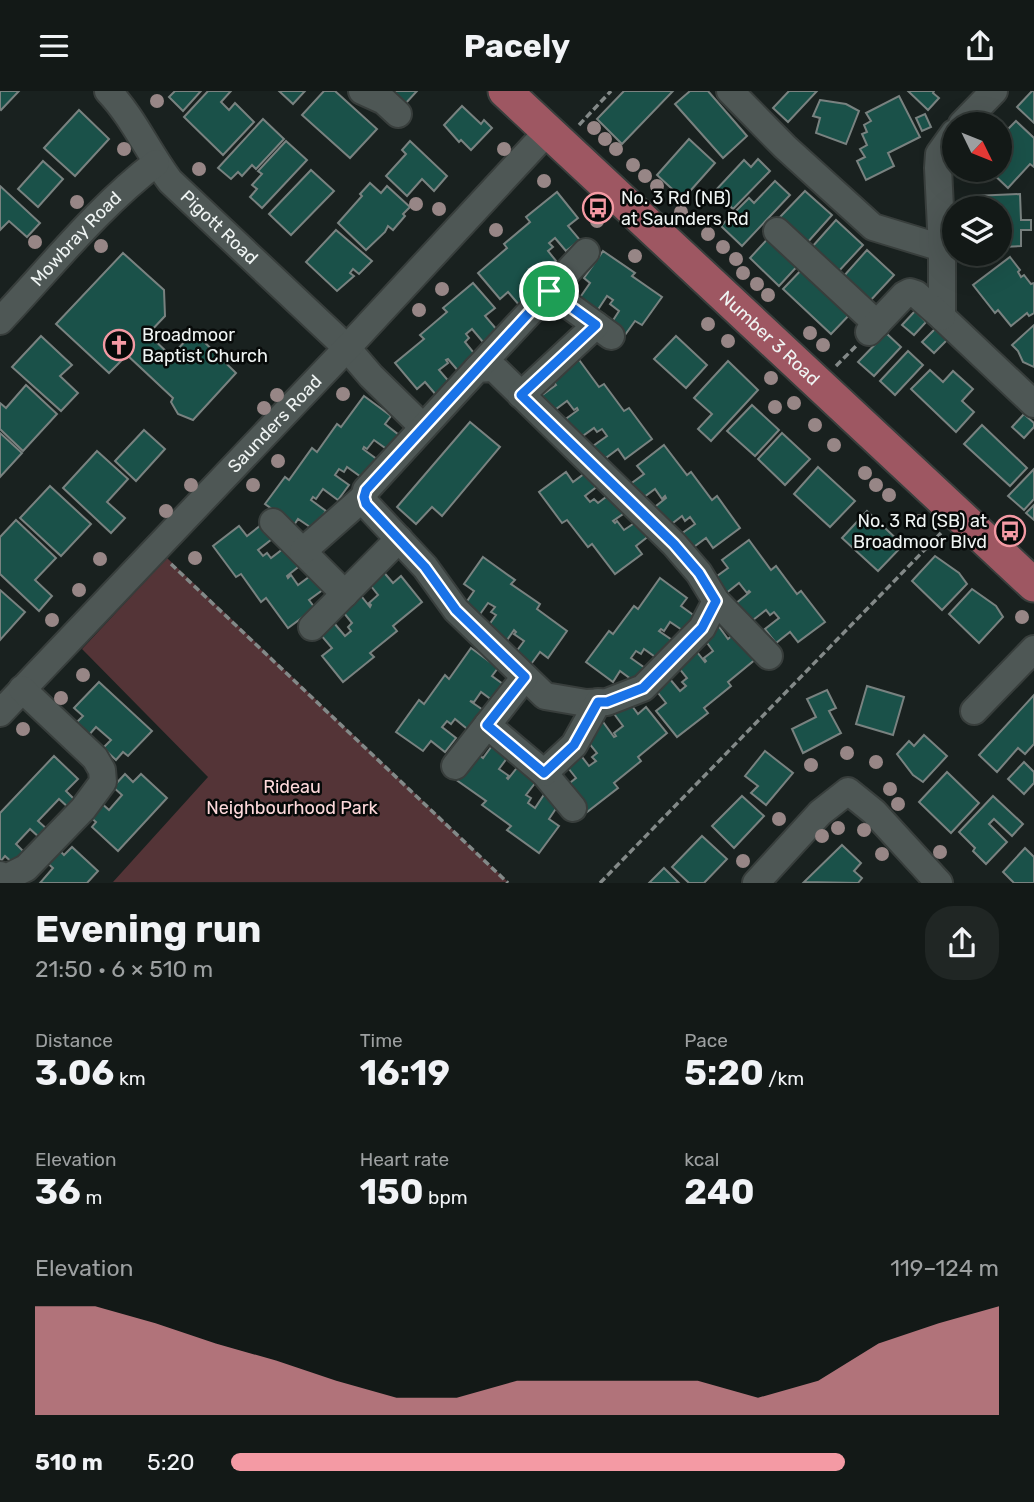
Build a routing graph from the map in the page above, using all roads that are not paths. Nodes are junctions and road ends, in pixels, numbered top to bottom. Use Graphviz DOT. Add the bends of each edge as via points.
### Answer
graph roads {
  1 [pos="108,91"];
  2 [pos="362,91"];
  3 [pos="505,91"];
  4 [pos="730,91"];
  5 [pos="994,91"];
  6 [pos="974,112"];
  7 [pos="398,114"];
  8 [pos="562,129"];
  9 [pos="942,150"];
  10 [pos="156,163"];
  11 [pos="777,231"];
  12 [pos="942,248"];
  13 [pos="586,252"];
  14 [pos="942,266"];
  15 [pos="549,291"];
  16 [pos="942,317"];
  17 [pos="0,321"];
  18 [pos="347,348"];
  19 [pos="477,369"];
  20 [pos="521,395"];
  21 [pos="1034,404"];
  22 [pos="423,427"];
  23 [pos="364,497"];
  24 [pos="273,522"];
  25 [pos="399,539"];
  26 [pos="303,551"];
  27 [pos="1034,585"];
  28 [pos="345,594"];
  29 [pos="716,601"];
  30 [pos="312,627"];
  31 [pos="1034,649"];
  32 [pos="769,656"];
  33 [pos="525,677"];
  34 [pos="22,689"];
  35 [pos="598,702"];
  36 [pos="975,711"];
  37 [pos="0,713"];
  38 [pos="487,725"];
  39 [pos="455,766"];
  40 [pos="544,773"];
  41 [pos="573,808"];
  42 [pos="0,875"];
  43 [pos="756,883"];
  44 [pos="939,883"];
  1 -- 10 [label="street, Pigott Road" via="130,117"];
  2 -- 7 [label="street"];
  3 -- 8 [label="main road, Number 3 Road"];
  4 -- 12 [label="street" via="873,227"];
  5 -- 6 [label="street"];
  8 -- 18 [label="street, Saunders Road"];
  8 -- 27 [label="main road, Number 3 Road"];
  9 -- 12 [label="street"];
  10 -- 17 [label="street, Mowbray Road" via="110,204"];
  10 -- 18 [label="street, Pigott Road"];
  11 -- 16 [label="street" via="873,328 910,292"];
  13 -- 15 [label="street"];
  14 -- 16 [label="street"];
  15 -- 19 [label="street"];
  15 -- 20 [label="street" via="603,331"];
  16 -- 21 [label="street"];
  18 -- 22 [label="street, Pigott Road"];
  18 -- 34 [label="street, Saunders Road"];
  19 -- 20 [label="street" via="496,370"];
  19 -- 22 [label="street"];
  20 -- 29 [label="street" via="674,544"];
  22 -- 23 [label="street"];
  23 -- 25 [label="street"];
  23 -- 26 [label="street"];
  24 -- 26 [label="street"];
  25 -- 28 [label="street"];
  25 -- 33 [label="street" via="456,610"];
  26 -- 28 [label="street"];
  28 -- 30 [label="street"];
  29 -- 32 [label="street"];
  29 -- 35 [label="street" via="702,628 643,688"];
  31 -- 36 [label="street"];
  33 -- 35 [label="street" via="545,696"];
  33 -- 38 [label="street"];
  34 -- 37 [label="street, Saunders Road"];
  34 -- 42 [label="street" via="95,758 103,782 26,868 6,878"];
  35 -- 40 [label="street" via="574,745"];
  38 -- 39 [label="street"];
  38 -- 40 [label="street"];
  40 -- 41 [label="street"];
  43 -- 44 [label="street" via="820,813 848,791 874,812"];
}
